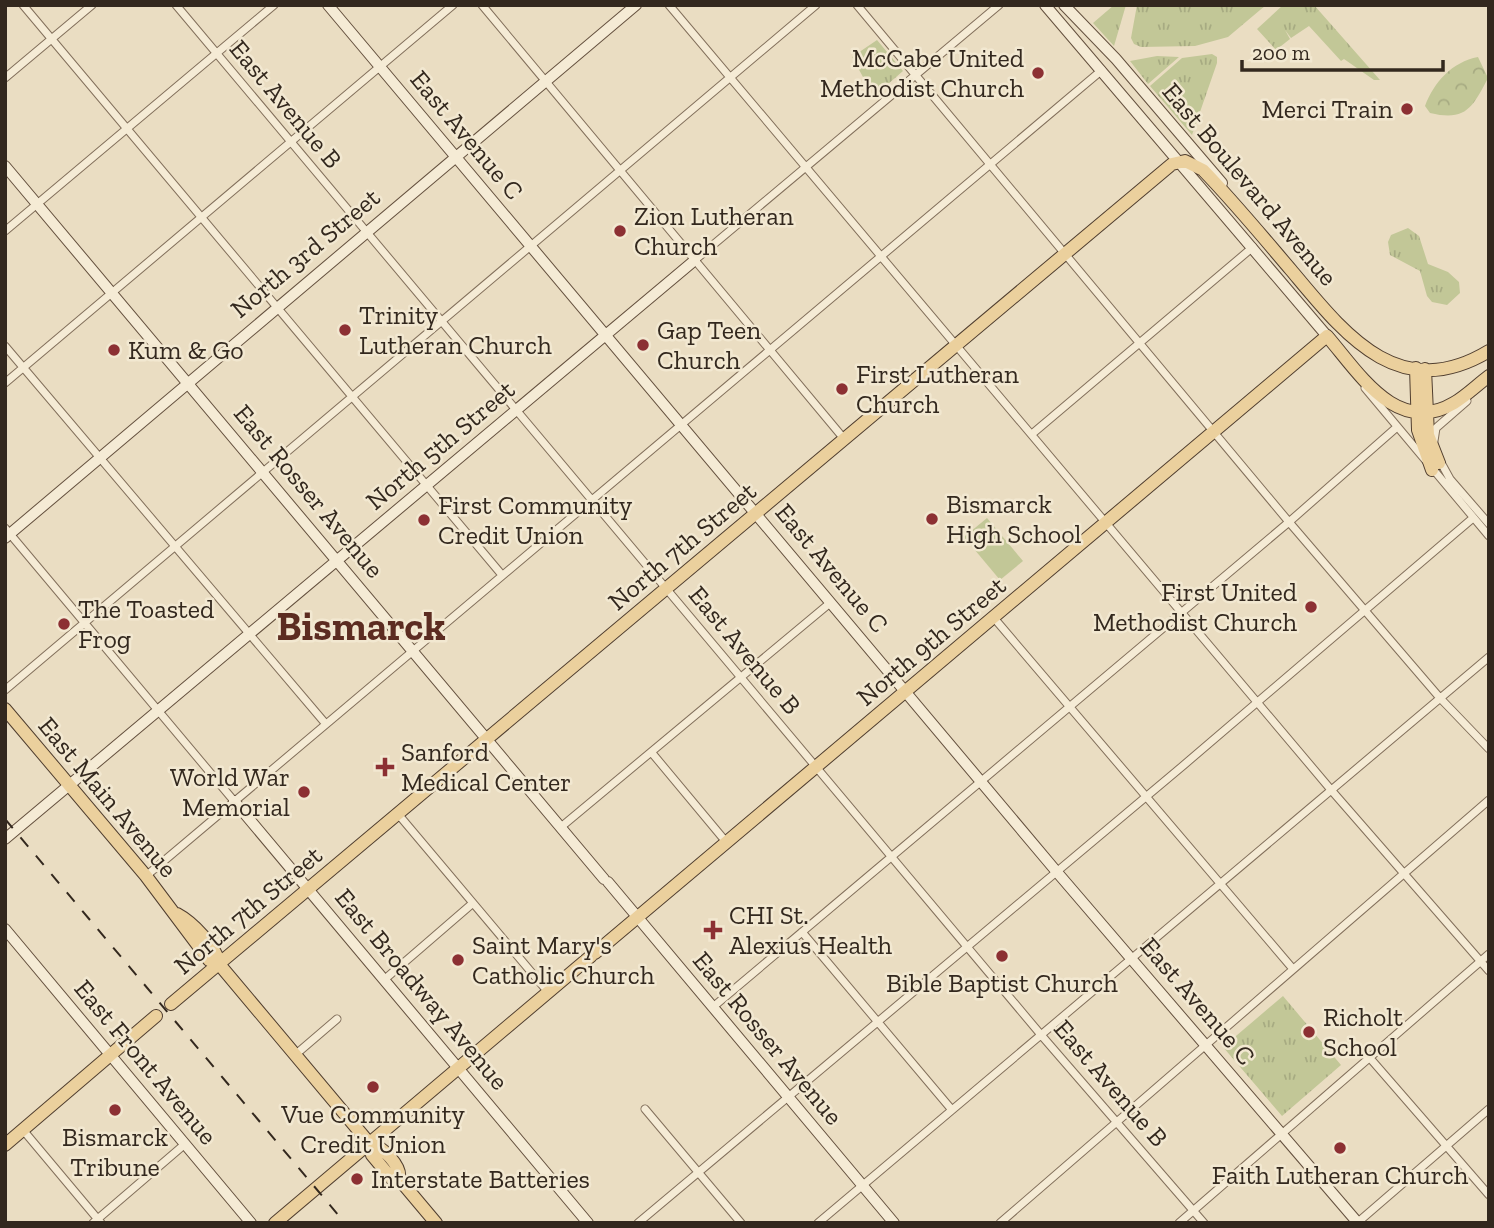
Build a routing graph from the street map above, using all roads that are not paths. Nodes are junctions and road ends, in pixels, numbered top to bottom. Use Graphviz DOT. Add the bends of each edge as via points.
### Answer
graph roads {
  1 [pos="23,5"];
  2 [pos="92,5"];
  3 [pos="176,5"];
  4 [pos="274,5"];
  5 [pos="328,5"];
  6 [pos="453,5"];
  7 [pos="482,5"];
  8 [pos="636,5"];
  9 [pos="669,5"];
  10 [pos="816,5"];
  11 [pos="857,5"];
  12 [pos="999,5"];
  13 [pos="1045,5"];
  14 [pos="1064,5"];
  15 [pos="52,39"];
  16 [pos="216,53"];
  17 [pos="380,67"];
  18 [pos="1102,69"];
  19 [pos="916,75"];
  20 [pos="5,78"];
  21 [pos="731,78"];
  22 [pos="545,82"];
  23 [pos="127,128"];
  24 [pos="291,142"];
  25 [pos="455,157"];
  26 [pos="1181,162"];
  27 [pos="991,164"];
  28 [pos="5,166"];
  29 [pos="806,167"];
  30 [pos="620,171"];
  31 [pos="1225,192"];
  32 [pos="37,204"];
  33 [pos="202,218"];
  34 [pos="5,230"];
  35 [pos="366,232"];
  36 [pos="531,246"];
  37 [pos="1253,247"];
  38 [pos="1066,253"];
  39 [pos="881,256"];
  40 [pos="695,260"];
  41 [pos="113,293"];
  42 [pos="1316,300"];
  43 [pos="277,307"];
  44 [pos="441,322"];
  45 [pos="606,336"];
  46 [pos="1327,336"];
  47 [pos="1140,342"];
  48 [pos="956,345"];
  49 [pos="5,346"];
  50 [pos="771,349"];
  51 [pos="1489,351"];
  52 [pos="1341,352"];
  53 [pos="23,368"];
  54 [pos="1421,368"];
  55 [pos="1489,376"];
  56 [pos="5,383"];
  57 [pos="187,383"];
  58 [pos="1489,383"];
  59 [pos="352,396"];
  60 [pos="516,411"];
  61 [pos="1422,413"];
  62 [pos="681,424"];
  63 [pos="1397,427"];
  64 [pos="1215,431"];
  65 [pos="1032,435"];
  66 [pos="845,440"];
  67 [pos="98,457"];
  68 [pos="1436,467"];
  69 [pos="262,471"];
  70 [pos="427,485"];
  71 [pos="592,501"];
  72 [pos="756,514"];
  73 [pos="1473,518"];
  74 [pos="1289,522"];
  75 [pos="1107,524"];
  76 [pos="1489,524"];
  77 [pos="7,533"];
  78 [pos="1489,536"];
  79 [pos="174,546"];
  80 [pos="338,561"];
  81 [pos="502,575"];
  82 [pos="667,589"];
  83 [pos="830,603"];
  84 [pos="1365,610"];
  85 [pos="1181,612"];
  86 [pos="993,618"];
  87 [pos="85,624"];
  88 [pos="249,635"];
  89 [pos="413,650"];
  90 [pos="1489,657"];
  91 [pos="741,678"];
  92 [pos="5,690"];
  93 [pos="906,692"];
  94 [pos="1440,698"];
  95 [pos="1258,701"];
  96 [pos="1070,707"];
  97 [pos="5,709"];
  98 [pos="158,711"];
  99 [pos="325,723"];
  100 [pos="488,739"];
  101 [pos="1489,749"];
  102 [pos="652,753"];
  103 [pos="816,767"];
  104 [pos="981,782"];
  105 [pos="70,785"];
  106 [pos="1332,791"];
  107 [pos="1146,796"];
  108 [pos="1489,800"];
  109 [pos="234,801"];
  110 [pos="398,814"];
  111 [pos="561,827"];
  112 [pos="5,839"];
  113 [pos="727,843"];
  114 [pos="891,857"];
  115 [pos="1056,871"];
  116 [pos="1404,873"];
  117 [pos="146,876"];
  118 [pos="1220,885"];
  119 [pos="309,889"];
  120 [pos="473,903"];
  121 [pos="637,918"];
  122 [pos="5,929"];
  123 [pos="802,932"];
  124 [pos="967,946"];
  125 [pos="1489,954"];
  126 [pos="1131,960"];
  127 [pos="1480,961"];
  128 [pos="219,964"];
  129 [pos="1293,969"];
  130 [pos="1489,971"];
  131 [pos="385,979"];
  132 [pos="548,992"];
  133 [pos="171,1004"];
  134 [pos="713,1007"];
  135 [pos="156,1016"];
  136 [pos="337,1019"];
  137 [pos="877,1021"];
  138 [pos="1042,1035"];
  139 [pos="1205,1046"];
  140 [pos="111,1055"];
  141 [pos="295,1055"];
  142 [pos="1369,1057"];
  143 [pos="458,1069"];
  144 [pos="787,1096"];
  145 [pos="645,1109"];
  146 [pos="1489,1109"];
  147 [pos="952,1110"];
  148 [pos="1117,1122"];
  149 [pos="23,1130"];
  150 [pos="1282,1134"];
  151 [pos="185,1144"];
  152 [pos="370,1144"];
  153 [pos="5,1145"];
  154 [pos="1446,1146"];
  155 [pos="698,1171"];
  156 [pos="863,1186"];
  157 [pos="1489,1195"];
  158 [pos="1193,1210"];
  159 [pos="97,1221"];
  160 [pos="1358,1222"];
  161 [pos="251,1223"];
  162 [pos="275,1223"];
  163 [pos="436,1223"];
  164 [pos="588,1223"];
  165 [pos="638,1223"];
  166 [pos="741,1223"];
  167 [pos="818,1223"];
  168 [pos="894,1223"];
  169 [pos="1000,1223"];
  170 [pos="1179,1223"];
  171 [pos="1204,1223"];
  1 -- 15 [label="street"];
  2 -- 15 [label="street"];
  3 -- 16 [label="street, East Avenue B"];
  4 -- 16 [label="street"];
  5 -- 17 [label="street, East Avenue C"];
  6 -- 17 [label="street"];
  7 -- 22 [label="street"];
  8 -- 22 [label="street, North 3rd Street"];
  9 -- 21 [label="street"];
  10 -- 21 [label="street"];
  11 -- 19 [label="street"];
  12 -- 19 [label="street, North 5th Street"];
  13 -- 18 [label="street, East Boulevard Avenue"];
  14 -- 31 [label="street, East Boulevard Avenue" via="1194,149"];
  15 -- 20 [label="street"];
  15 -- 23 [label="street"];
  16 -- 23 [label="street"];
  16 -- 24 [label="street, East Avenue B"];
  17 -- 24 [label="street"];
  17 -- 25 [label="street, East Avenue C"];
  18 -- 26 [label="street, East Boulevard Avenue"];
  18 -- 27 [label="street"];
  19 -- 27 [label="street"];
  19 -- 29 [label="street, North 5th Street"];
  21 -- 29 [label="street"];
  21 -- 30 [label="street"];
  22 -- 25 [label="street, North 3rd Street"];
  22 -- 30 [label="street"];
  23 -- 32 [label="street"];
  23 -- 33 [label="street"];
  24 -- 33 [label="street"];
  24 -- 35 [label="street, East Avenue B"];
  25 -- 35 [label="street, North 3rd Street"];
  25 -- 36 [label="street, East Avenue C"];
  26 -- 31 [label="main road" via="1199,166"];
  26 -- 37 [label="street, East Boulevard Avenue"];
  26 -- 38 [label="main road, North 7th Street" via="1168,167"];
  27 -- 38 [label="street"];
  27 -- 39 [label="street"];
  28 -- 32 [label="street, East Rosser Avenue"];
  29 -- 39 [label="street"];
  29 -- 40 [label="street, North 5th Street"];
  30 -- 36 [label="street"];
  30 -- 40 [label="street"];
  31 -- 42 [label="main road, East Boulevard Avenue"];
  32 -- 34 [label="street"];
  32 -- 41 [label="street, East Rosser Avenue"];
  33 -- 41 [label="street"];
  33 -- 43 [label="street"];
  35 -- 43 [label="street, North 3rd Street"];
  35 -- 44 [label="street, East Avenue B"];
  36 -- 44 [label="street"];
  36 -- 45 [label="street, East Avenue C"];
  37 -- 46 [label="street, East Boulevard Avenue"];
  37 -- 47 [label="street"];
  38 -- 47 [label="street"];
  38 -- 48 [label="main road, North 7th Street"];
  39 -- 48 [label="street"];
  39 -- 50 [label="street"];
  40 -- 45 [label="street, North 5th Street"];
  40 -- 50 [label="street"];
  41 -- 53 [label="street"];
  41 -- 57 [label="street, East Rosser Avenue"];
  42 -- 46 [label="main road"];
  42 -- 54 [label="main road, East Boulevard Avenue" via="1365,350 1391,363"];
  43 -- 57 [label="street, North 3rd Street"];
  43 -- 59 [label="street"];
  44 -- 59 [label="street"];
  44 -- 60 [label="street, East Avenue B"];
  45 -- 60 [label="street, North 5th Street"];
  45 -- 62 [label="street, East Avenue C"];
  46 -- 52 [label="main road, East Boulevard Avenue"];
  46 -- 64 [label="main road, North 9th Street"];
  47 -- 64 [label="street"];
  47 -- 65 [label="street"];
  48 -- 65 [label="street"];
  48 -- 66 [label="main road, North 7th Street"];
  49 -- 53 [label="street"];
  50 -- 62 [label="street"];
  50 -- 66 [label="street"];
  51 -- 54 [label="main road" via="1455,366"];
  52 -- 61 [label="main road, East Boulevard Avenue" via="1390,404"];
  52 -- 63 [label="street, East Boulevard Avenue"];
  53 -- 56 [label="street"];
  53 -- 67 [label="street"];
  54 -- 61 [label="main road"];
  55 -- 61 [label="main road" via="1454,404"];
  57 -- 67 [label="street, North 3rd Street"];
  57 -- 69 [label="street, East Rosser Avenue"];
  58 -- 68 [label="street" via="1436,428"];
  59 -- 69 [label="street"];
  59 -- 70 [label="street"];
  60 -- 70 [label="street, North 5th Street"];
  60 -- 71 [label="street, East Avenue B"];
  61 -- 68 [label="main road" via="1421,445"];
  62 -- 71 [label="street"];
  62 -- 72 [label="street, East Avenue C"];
  63 -- 68 [label="street, East Boulevard Avenue"];
  63 -- 74 [label="street"];
  64 -- 74 [label="street"];
  64 -- 75 [label="main road, North 9th Street"];
  65 -- 75 [label="street"];
  66 -- 72 [label="main road, North 7th Street"];
  67 -- 77 [label="street, North 3rd Street"];
  67 -- 79 [label="street"];
  68 -- 73 [label="street, East Boulevard Avenue"];
  68 -- 76 [label="street, East Boulevard Avenue"];
  69 -- 79 [label="street"];
  69 -- 80 [label="street, East Rosser Avenue"];
  70 -- 80 [label="street, North 5th Street"];
  70 -- 81 [label="street"];
  71 -- 81 [label="street"];
  71 -- 82 [label="street, East Avenue B"];
  72 -- 82 [label="main road, North 7th Street"];
  72 -- 83 [label="street, East Avenue C"];
  73 -- 78 [label="street, East Boulevard Avenue"];
  73 -- 84 [label="street"];
  74 -- 84 [label="street"];
  74 -- 85 [label="street"];
  75 -- 85 [label="street"];
  75 -- 86 [label="main road, North 9th Street"];
  77 -- 87 [label="street, East Broadway Avenue"];
  79 -- 87 [label="street"];
  79 -- 88 [label="street"];
  80 -- 88 [label="street, North 5th Street"];
  80 -- 89 [label="street, East Rosser Avenue"];
  81 -- 89 [label="street"];
  82 -- 91 [label="street, East Avenue B"];
  82 -- 100 [label="main road, North 7th Street"];
  83 -- 91 [label="street"];
  83 -- 93 [label="street, East Avenue C"];
  84 -- 94 [label="street"];
  84 -- 95 [label="street"];
  85 -- 95 [label="street"];
  85 -- 96 [label="street"];
  86 -- 93 [label="main road, North 9th Street"];
  86 -- 96 [label="street"];
  87 -- 92 [label="street"];
  87 -- 98 [label="street, East Broadway Avenue"];
  88 -- 98 [label="street, North 5th Street"];
  88 -- 99 [label="street"];
  89 -- 99 [label="street"];
  89 -- 100 [label="street, East Rosser Avenue"];
  90 -- 94 [label="street"];
  91 -- 102 [label="street"];
  91 -- 103 [label="street, East Avenue B"];
  93 -- 103 [label="main road, North 9th Street"];
  93 -- 104 [label="street, East Avenue C"];
  94 -- 101 [label="street"];
  94 -- 106 [label="street"];
  95 -- 106 [label="street"];
  95 -- 107 [label="street"];
  96 -- 104 [label="street"];
  96 -- 107 [label="street"];
  97 -- 105 [label="main road, East Main Avenue"];
  98 -- 105 [label="street, North 5th Street"];
  98 -- 109 [label="street, East Broadway Avenue"];
  99 -- 109 [label="street"];
  100 -- 110 [label="main road, North 7th Street"];
  100 -- 111 [label="street, East Rosser Avenue"];
  102 -- 111 [label="street"];
  102 -- 113 [label="street"];
  103 -- 113 [label="main road, North 9th Street"];
  103 -- 114 [label="street, East Avenue B"];
  104 -- 114 [label="street"];
  104 -- 115 [label="street, East Avenue C"];
  105 -- 112 [label="street, North 5th Street"];
  105 -- 117 [label="main road, East Main Avenue"];
  106 -- 116 [label="street"];
  106 -- 118 [label="street"];
  107 -- 115 [label="street"];
  107 -- 118 [label="street"];
  108 -- 116 [label="street"];
  109 -- 117 [label="street"];
  109 -- 119 [label="street, East Broadway Avenue"];
  110 -- 119 [label="main road, North 7th Street"];
  110 -- 120 [label="street"];
  111 -- 121 [label="street, East Rosser Avenue"];
  113 -- 121 [label="main road, North 9th Street"];
  114 -- 123 [label="street"];
  114 -- 124 [label="street, East Avenue B"];
  115 -- 124 [label="street"];
  115 -- 126 [label="street, East Avenue C"];
  116 -- 127 [label="street"];
  116 -- 129 [label="street"];
  117 -- 128 [label="main road, East Main Avenue" via="216,954"];
  118 -- 126 [label="street"];
  118 -- 129 [label="street"];
  119 -- 128 [label="main road, North 7th Street"];
  119 -- 131 [label="street, East Broadway Avenue"];
  120 -- 131 [label="street"];
  120 -- 132 [label="street"];
  121 -- 132 [label="main road, North 9th Street"];
  121 -- 134 [label="street, East Rosser Avenue"];
  122 -- 140 [label="street, East Front Avenue"];
  123 -- 134 [label="street"];
  123 -- 137 [label="street"];
  124 -- 137 [label="street"];
  124 -- 138 [label="street, East Avenue B"];
  125 -- 127 [label="street"];
  126 -- 138 [label="street"];
  126 -- 139 [label="street, East Avenue C"];
  127 -- 130 [label="street"];
  127 -- 142 [label="street"];
  128 -- 133 [label="main road, North 7th Street"];
  128 -- 141 [label="main road, East Main Avenue"];
  129 -- 139 [label="street"];
  131 -- 143 [label="street, East Broadway Avenue"];
  132 -- 143 [label="main road, North 9th Street"];
  134 -- 144 [label="street, East Rosser Avenue"];
  135 -- 140 [label="main road"];
  136 -- 141 [label="street"];
  137 -- 144 [label="street"];
  137 -- 147 [label="street"];
  138 -- 147 [label="street"];
  138 -- 148 [label="street, East Avenue B"];
  139 -- 148 [label="street"];
  139 -- 150 [label="street, East Avenue C"];
  140 -- 149 [label="main road"];
  140 -- 151 [label="street, East Front Avenue"];
  141 -- 152 [label="main road, East Main Avenue"];
  142 -- 150 [label="street"];
  142 -- 154 [label="street"];
  143 -- 152 [label="main road, North 9th Street"];
  143 -- 164 [label="street, East Broadway Avenue"];
  144 -- 155 [label="street"];
  144 -- 156 [label="street, East Rosser Avenue"];
  145 -- 155 [label="street"];
  146 -- 154 [label="street"];
  147 -- 156 [label="street"];
  148 -- 158 [label="street, East Avenue B"];
  148 -- 169 [label="street"];
  149 -- 153 [label="main road"];
  149 -- 159 [label="street"];
  150 -- 158 [label="street"];
  150 -- 160 [label="street, East Avenue C"];
  151 -- 159 [label="street"];
  151 -- 161 [label="street, East Front Avenue"];
  152 -- 162 [label="main road, North 9th Street"];
  152 -- 163 [label="main road, East Main Avenue" via="378,1163 392,1179 400,1179"];
  154 -- 157 [label="street"];
  154 -- 160 [label="street"];
  155 -- 165 [label="street"];
  155 -- 166 [label="street"];
  156 -- 167 [label="street"];
  156 -- 168 [label="street, East Rosser Avenue"];
  158 -- 170 [label="street"];
  158 -- 171 [label="street, East Avenue B"];
}
